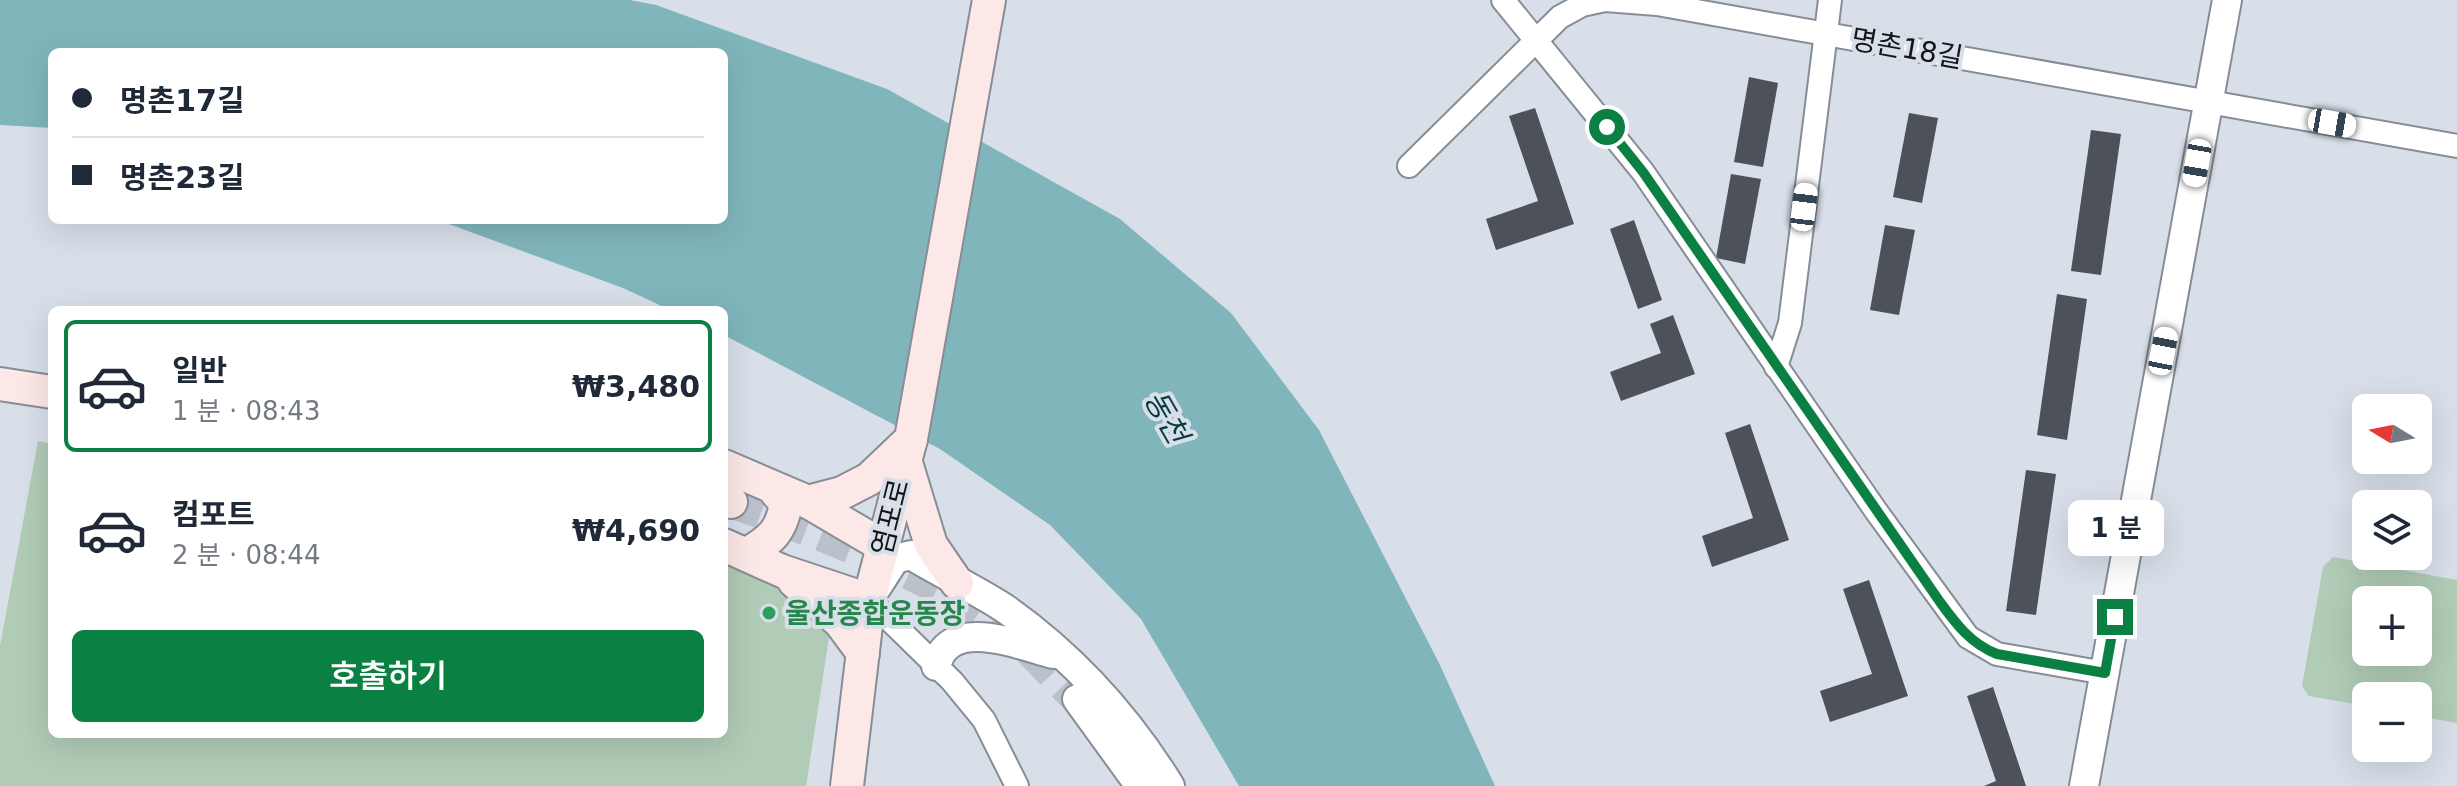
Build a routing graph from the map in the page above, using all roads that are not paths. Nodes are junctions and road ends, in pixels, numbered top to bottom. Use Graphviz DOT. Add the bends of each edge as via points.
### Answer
graph roads {
  1 [pos="989,0"];
  2 [pos="1503,0"];
  3 [pos="1605,0"];
  4 [pos="1830,0"];
  5 [pos="2227,0"];
  6 [pos="1824,33"];
  7 [pos="1537,38"];
  8 [pos="2209,101"];
  9 [pos="2457,146"];
  10 [pos="1409,166"];
  11 [pos="1776,367"];
  12 [pos="0,384"];
  13 [pos="48,391"];
  14 [pos="908,449"];
  15 [pos="728,468"];
  16 [pos="773,488"];
  17 [pos="808,502"];
  18 [pos="883,546"];
  19 [pos="736,549"];
  20 [pos="782,571"];
  21 [pos="957,583"];
  22 [pos="869,600"];
  23 [pos="863,653"];
  24 [pos="1062,656"];
  25 [pos="936,666"];
  26 [pos="2105,673"];
  27 [pos="1077,699"];
  28 [pos="847,786"];
  29 [pos="1017,786"];
  30 [pos="1140,786"];
  31 [pos="1170,786"];
  32 [pos="2084,786"];
  1 -- 14 [label="main road, 염포로"];
  2 -- 7 [label="street"];
  3 -- 6 [label="street, 명촌18길"];
  3 -- 7 [label="street, 명촌18길" via="1560,17"];
  4 -- 6 [label="street"];
  5 -- 8 [label="street"];
  6 -- 8 [label="street, 명촌18길"];
  6 -- 11 [label="street" via="1790,323"];
  7 -- 10 [label="street, 명촌18길"];
  7 -- 11 [label="street" via="1643,172"];
  8 -- 9 [label="street, 명촌18길"];
  8 -- 26 [label="street"];
  11 -- 26 [label="street" via="1968,637 1997,654"];
  12 -- 13 [label="main road"];
  14 -- 17 [label="main road" via="869,479"];
  14 -- 18 [label="main road, 염포로"];
  14 -- 21 [label="main road" via="931,545"];
  15 -- 16 [label="main road"];
  16 -- 17 [label="main road"];
  16 -- 19 [label="main road" via="786,504 774,538"];
  17 -- 18 [label="main road"];
  18 -- 22 [label="main road, 염포로"];
  19 -- 20 [label="main road"];
  20 -- 22 [label="main road"];
  20 -- 23 [label="main road" via="840,622"];
  21 -- 22 [label="street" via="902,554"];
  21 -- 24 [label="street" via="1006,610"];
  22 -- 23 [label="main road, 염포로"];
  22 -- 25 [label="street"];
  23 -- 28 [label="main road, 염포로"];
  24 -- 25 [label="street" via="970,636 948,643"];
  24 -- 31 [label="street" via="1107,698"];
  25 -- 29 [label="street" via="984,720"];
  26 -- 32 [label="street"];
  27 -- 30 [label="street"];
}
